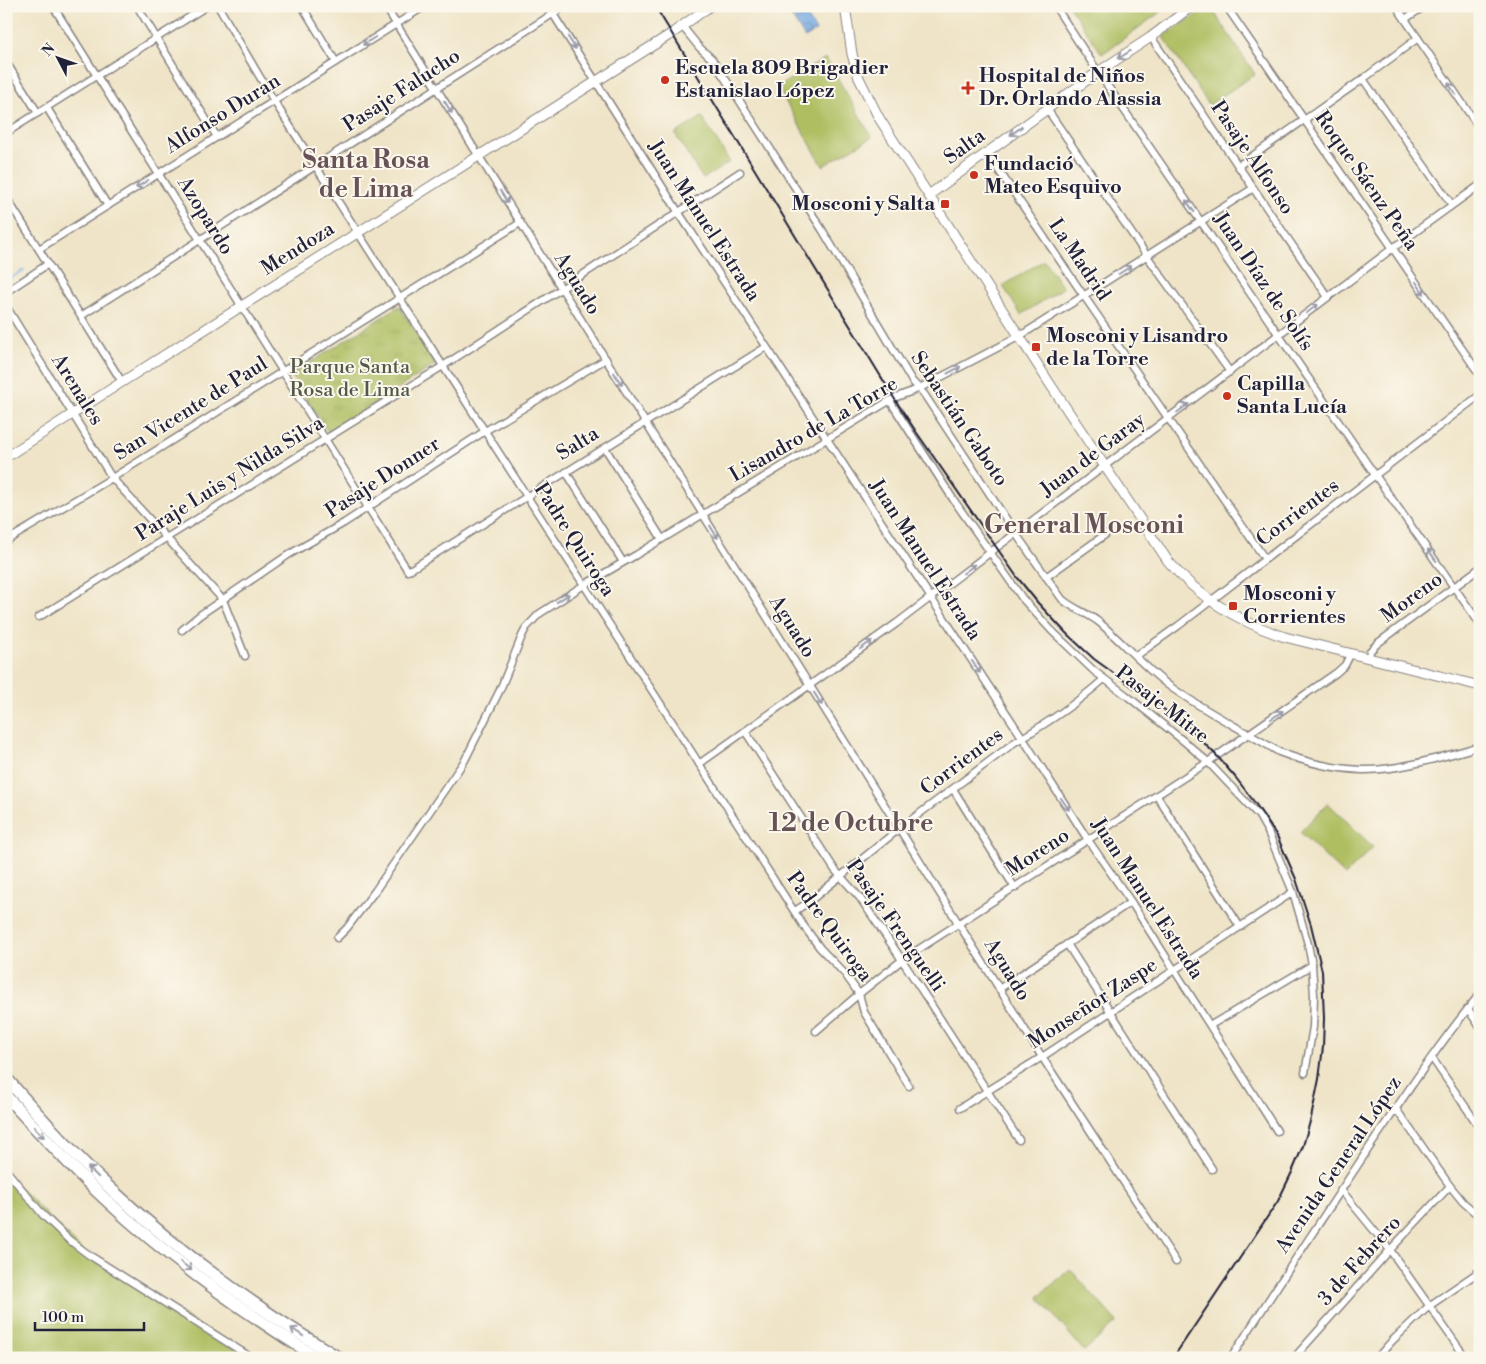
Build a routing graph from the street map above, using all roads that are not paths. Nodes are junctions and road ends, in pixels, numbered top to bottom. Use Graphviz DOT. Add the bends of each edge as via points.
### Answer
graph roads {
  1 [pos="53,6"];
  2 [pos="137,6"];
  3 [pos="207,6"];
  4 [pos="218,6"];
  5 [pos="302,6"];
  6 [pos="385,6"];
  7 [pos="425,6"];
  8 [pos="548,6"];
  9 [pos="565,6"];
  10 [pos="710,6"];
  11 [pos="845,6"];
  12 [pos="1055,6"];
  13 [pos="1192,6"];
  14 [pos="1226,6"];
  15 [pos="1396,6"];
  16 [pos="1424,6"];
  17 [pos="553,14"];
  18 [pos="1405,19"];
  19 [pos="396,24"];
  20 [pos="682,26"];
  21 [pos="1150,37"];
  22 [pos="156,38"];
  23 [pos="1418,38"];
  24 [pos="6,62"];
  25 [pos="336,62"];
  26 [pos="1098,72"];
  27 [pos="97,76"];
  28 [pos="1363,79"];
  29 [pos="596,80"];
  30 [pos="436,88"];
  31 [pos="274,101"];
  32 [pos="47,108"];
  33 [pos="1047,109"];
  34 [pos="38,113"];
  35 [pos="1305,120"];
  36 [pos="1480,129"];
  37 [pos="6,133"];
  38 [pos="217,137"];
  39 [pos="987,153"];
  40 [pos="478,156"];
  41 [pos="316,166"];
  42 [pos="1238,166"];
  43 [pos="740,172"];
  44 [pos="158,174"];
  45 [pos="1480,185"];
  46 [pos="1252,188"];
  47 [pos="929,194"];
  48 [pos="6,198"];
  49 [pos="1452,205"];
  50 [pos="108,206"];
  51 [pos="679,213"];
  52 [pos="1201,221"];
  53 [pos="520,223"];
  54 [pos="358,232"];
  55 [pos="200,240"];
  56 [pos="1393,248"];
  57 [pos="39,249"];
  58 [pos="1147,256"];
  59 [pos="48,264"];
  60 [pos="562,289"];
  61 [pos="6,292"];
  62 [pos="1084,296"];
  63 [pos="1328,297"];
  64 [pos="400,299"];
  65 [pos="6,306"];
  66 [pos="242,306"];
  67 [pos="81,316"];
  68 [pos="1278,334"];
  69 [pos="1020,336"];
  70 [pos="766,347"];
  71 [pos="606,359"];
  72 [pos="443,366"];
  73 [pos="283,372"];
  74 [pos="1230,372"];
  75 [pos="1480,376"];
  76 [pos="122,382"];
  77 [pos="918,389"];
  78 [pos="1480,395"];
  79 [pos="890,401"];
  80 [pos="72,414"];
  81 [pos="1169,418"];
  82 [pos="645,422"];
  83 [pos="485,431"];
  84 [pos="827,439"];
  85 [pos="326,440"];
  86 [pos="605,448"];
  87 [pos="6,457"];
  88 [pos="1105,466"];
  89 [pos="566,472"];
  90 [pos="1375,475"];
  91 [pos="112,478"];
  92 [pos="526,496"];
  93 [pos="368,508"];
  94 [pos="703,514"];
  95 [pos="1016,534"];
  96 [pos="1106,534"];
  97 [pos="165,538"];
  98 [pos="662,540"];
  99 [pos="6,542"];
  100 [pos="990,553"];
  101 [pos="1265,559"];
  102 [pos="623,562"];
  103 [pos="1480,568"];
  104 [pos="408,571"];
  105 [pos="1046,577"];
  106 [pos="584,585"];
  107 [pos="1454,588"];
  108 [pos="930,598"];
  109 [pos="223,600"];
  110 [pos="1210,600"];
  111 [pos="39,617"];
  112 [pos="1480,624"];
  113 [pos="182,630"];
  114 [pos="1351,653"];
  115 [pos="245,656"];
  116 [pos="1136,656"];
  117 [pos="1369,658"];
  118 [pos="1104,679"];
  119 [pos="809,685"];
  120 [pos="1480,686"];
  121 [pos="745,731"];
  122 [pos="1250,734"];
  123 [pos="1022,737"];
  124 [pos="1480,746"];
  125 [pos="1208,762"];
  126 [pos="698,764"];
  127 [pos="953,789"];
  128 [pos="1157,796"];
  129 [pos="899,829"];
  130 [pos="1088,840"];
  131 [pos="841,876"];
  132 [pos="1014,888"];
  133 [pos="1293,892"];
  134 [pos="1131,902"];
  135 [pos="794,912"];
  136 [pos="958,923"];
  137 [pos="1240,927"];
  138 [pos="337,938"];
  139 [pos="1067,944"];
  140 [pos="902,960"];
  141 [pos="1312,966"];
  142 [pos="1175,970"];
  143 [pos="999,989"];
  144 [pos="859,994"];
  145 [pos="1480,994"];
  146 [pos="1468,1009"];
  147 [pos="1111,1012"];
  148 [pos="1211,1025"];
  149 [pos="1480,1027"];
  150 [pos="816,1031"];
  151 [pos="1042,1057"];
  152 [pos="1432,1058"];
  153 [pos="1305,1073"];
  154 [pos="6,1078"];
  155 [pos="909,1086"];
  156 [pos="987,1091"];
  157 [pos="6,1096"];
  158 [pos="960,1108"];
  159 [pos="1396,1109"];
  160 [pos="1480,1128"];
  161 [pos="1278,1131"];
  162 [pos="1019,1140"];
  163 [pos="1212,1169"];
  164 [pos="6,1170"];
  165 [pos="1450,1186"];
  166 [pos="1341,1190"];
  167 [pos="125,1210"];
  168 [pos="1480,1217"];
  169 [pos="151,1232"];
  170 [pos="1390,1250"];
  171 [pos="1176,1262"];
  172 [pos="1480,1271"];
  173 [pos="1429,1306"];
  174 [pos="252,1358"];
  175 [pos="318,1358"];
  176 [pos="339,1358"];
  177 [pos="1231,1358"];
  178 [pos="1294,1358"];
  179 [pos="1377,1358"];
  180 [pos="1466,1358"];
  1 -- 27 [label="street, Azopardo"];
  2 -- 22 [label="street"];
  3 -- 22 [label="street"];
  4 -- 31 [label="street, Padre Quiroga"];
  5 -- 25 [label="street"];
  6 -- 19 [label="street, Aguado"];
  7 -- 19 [label="street, Alfonso Duran"];
  8 -- 17 [label="street, Juan Manuel Estrada"];
  9 -- 17 [label="street, Pasaje Falucho"];
  10 -- 20 [label="street, Mendoza"];
  11 -- 47 [label="street" via="859,78 879,118"];
  12 -- 26 [label="street, Juan Díaz de Solís"];
  13 -- 21 [label="street, Salta"];
  14 -- 35 [label="street, Roque Sáenz Peña"];
  15 -- 18 [label="street"];
  16 -- 18 [label="street"];
  17 -- 29 [label="street, Juan Manuel Estrada, one-way"];
  17 -- 30 [label="street, Pasaje Falucho"];
  18 -- 23 [label="street"];
  19 -- 25 [label="street, Alfonso Duran, one-way"];
  19 -- 30 [label="street, Aguado"];
  20 -- 29 [label="street, Mendoza"];
  20 -- 77 [label="street, Sebastián Gaboto" via="712,59 734,92 802,197"];
  21 -- 26 [label="street, Salta, one-way"];
  21 -- 42 [label="street, Pasaje Alfonso"];
  22 -- 27 [label="street"];
  22 -- 38 [label="street"];
  23 -- 28 [label="street"];
  36 -- 23 [label="street, one-way"];
  24 -- 34 [label="street"];
  25 -- 31 [label="street, Alfonso Duran"];
  26 -- 33 [label="street, Salta"];
  52 -- 26 [label="street, Juan Díaz de Solís, one-way"];
  27 -- 32 [label="street"];
  27 -- 44 [label="street, Azopardo"];
  28 -- 35 [label="street"];
  28 -- 49 [label="street"];
  29 -- 40 [label="street, Mendoza"];
  29 -- 51 [label="street, Juan Manuel Estrada"];
  30 -- 40 [label="street, Aguado, one-way"];
  30 -- 41 [label="street, Pasaje Falucho"];
  31 -- 38 [label="street, Alfonso Duran"];
  31 -- 41 [label="street, Padre Quiroga"];
  32 -- 34 [label="street"];
  32 -- 50 [label="street"];
  33 -- 39 [label="street, Salta, one-way"];
  33 -- 58 [label="street"];
  34 -- 37 [label="street"];
  35 -- 42 [label="street"];
  35 -- 56 [label="street, Roque Sáenz Peña"];
  38 -- 44 [label="street, Alfonso Duran"];
  39 -- 47 [label="street, Salta"];
  39 -- 62 [label="street, La Madrid"];
  40 -- 53 [label="street, Aguado, one-way"];
  40 -- 54 [label="street, Mendoza"];
  41 -- 54 [label="street, Padre Quiroga"];
  41 -- 55 [label="street, Pasaje Falucho"];
  42 -- 46 [label="street, Pasaje Alfonso"];
  43 -- 51 [label="street, Paraje Luis y Nilda Silva"];
  44 -- 50 [label="street, Alfonso Duran, one-way"];
  44 -- 55 [label="street, Azopardo"];
  45 -- 49 [label="street, Juan de Garay"];
  46 -- 52 [label="street, Lisandro de La Torre"];
  46 -- 63 [label="street, Pasaje Alfonso"];
  47 -- 69 [label="street"];
  48 -- 57 [label="street"];
  49 -- 56 [label="street, Juan de Garay"];
  50 -- 57 [label="street, Alfonso Duran"];
  51 -- 60 [label="street, Paraje Luis y Nilda Silva"];
  51 -- 70 [label="street, Juan Manuel Estrada"];
  52 -- 58 [label="street, Lisandro de La Torre"];
  52 -- 68 [label="street, Juan Díaz de Solís"];
  53 -- 60 [label="street, Aguado"];
  53 -- 64 [label="street, San Vicente de Paul"];
  54 -- 64 [label="street, Padre Quiroga"];
  54 -- 66 [label="street, Mendoza"];
  55 -- 66 [label="street, Azopardo"];
  55 -- 67 [label="street, Pasaje Falucho"];
  56 -- 63 [label="street, Juan de Garay"];
  56 -- 75 [label="street, Roque Sáenz Peña, one-way"];
  57 -- 59 [label="street"];
  62 -- 58 [label="street, Lisandro de La Torre, one-way"];
  58 -- 74 [label="street"];
  59 -- 61 [label="street"];
  59 -- 67 [label="street"];
  60 -- 71 [label="street, Aguado"];
  60 -- 72 [label="street, Paraje Luis y Nilda Silva"];
  62 -- 69 [label="street, Lisandro de La Torre"];
  62 -- 81 [label="street, La Madrid"];
  68 -- 63 [label="street, Juan de Garay, one-way"];
  64 -- 72 [label="street, Padre Quiroga"];
  64 -- 73 [label="street, San Vicente de Paul"];
  65 -- 80 [label="street, Arenales"];
  66 -- 73 [label="street, Azopardo"];
  66 -- 76 [label="street, Mendoza"];
  67 -- 76 [label="street"];
  68 -- 74 [label="street, Juan de Garay"];
  68 -- 90 [label="street, Juan Díaz de Solís"];
  77 -- 69 [label="street, Lisandro de La Torre, one-way"];
  69 -- 88 [label="street"];
  70 -- 82 [label="street, Salta"];
  70 -- 84 [label="street, Juan Manuel Estrada"];
  71 -- 82 [label="street, Aguado, one-way"];
  71 -- 83 [label="street, Pasaje Donner"];
  72 -- 83 [label="street, Padre Quiroga"];
  72 -- 85 [label="street, Paraje Luis y Nilda Silva"];
  73 -- 85 [label="street, Azopardo"];
  73 -- 91 [label="street, San Vicente de Paul"];
  81 -- 74 [label="street, Juan de Garay, one-way"];
  76 -- 80 [label="street, Mendoza"];
  77 -- 79 [label="street, Lisandro de La Torre"];
  77 -- 95 [label="street, Sebastián Gaboto"];
  78 -- 90 [label="street, Corrientes"];
  79 -- 84 [label="street, Lisandro de La Torre"];
  79 -- 100 [label="street, Pasaje Mitre"];
  80 -- 87 [label="street, Mendoza"];
  80 -- 91 [label="street, Arenales"];
  81 -- 88 [label="street, Juan de Garay"];
  81 -- 101 [label="street, La Madrid"];
  82 -- 86 [label="street, Salta"];
  82 -- 94 [label="street, Aguado"];
  83 -- 92 [label="street, Padre Quiroga"];
  83 -- 93 [label="street, Pasaje Donner"];
  84 -- 94 [label="street, Lisandro de La Torre"];
  84 -- 108 [label="street, Juan Manuel Estrada"];
  85 -- 93 [label="street, Azopardo"];
  85 -- 97 [label="street, Paraje Luis y Nilda Silva"];
  86 -- 89 [label="street, Salta"];
  86 -- 98 [label="street"];
  88 -- 95 [label="street, Juan de Garay"];
  88 -- 110 [label="street" via="1168,561"];
  89 -- 92 [label="street, Salta"];
  89 -- 102 [label="street"];
  90 -- 101 [label="street, Corrientes"];
  107 -- 90 [label="street, Juan Díaz de Solís, one-way"];
  91 -- 97 [label="street, Arenales"];
  91 -- 99 [label="street, San Vicente de Paul"];
  92 -- 104 [label="street, Salta"];
  92 -- 106 [label="street, Padre Quiroga"];
  93 -- 104 [label="street, Azopardo"];
  93 -- 109 [label="street, Pasaje Donner" via="288,555"];
  94 -- 98 [label="street, Lisandro de La Torre"];
  94 -- 119 [label="street, Aguado, one-way"];
  95 -- 100 [label="street, Juan de Garay"];
  95 -- 105 [label="street, Sebastián Gaboto"];
  96 -- 105 [label="street"];
  97 -- 109 [label="street, Arenales"];
  97 -- 111 [label="street, Paraje Luis y Nilda Silva"];
  98 -- 102 [label="street, Lisandro de La Torre"];
  108 -- 100 [label="street, Juan de Garay, one-way"];
  100 -- 118 [label="street, Pasaje Mitre" via="1033,611"];
  101 -- 110 [label="street, Corrientes"];
  102 -- 106 [label="street, Lisandro de La Torre"];
  103 -- 107 [label="street, Moreno"];
  105 -- 116 [label="street, Sebastián Gaboto" via="1068,605 1099,622"];
  106 -- 126 [label="street, Padre Quiroga"];
  138 -- 106 [label="street, Lisandro de La Torre, one-way" via="376,891 465,760 526,628 539,614"];
  107 -- 112 [label="street, Juan Díaz de Solís"];
  107 -- 117 [label="street, Moreno" via="1378,643 1370,651"];
  119 -- 108 [label="street, Juan de Garay, one-way"];
  108 -- 123 [label="street, Juan Manuel Estrada, one-way"];
  109 -- 113 [label="street, Pasaje Donner"];
  109 -- 115 [label="street, Arenales"];
  110 -- 114 [label="street" via="1261,629"];
  110 -- 116 [label="street, Corrientes"];
  114 -- 117 [label="street"];
  122 -- 114 [label="street, Moreno, one-way" via="1336,673"];
  116 -- 122 [label="street, Sebastián Gaboto" via="1182,695"];
  117 -- 120 [label="street"];
  118 -- 123 [label="street, Corrientes"];
  118 -- 125 [label="street, Pasaje Mitre"];
  119 -- 121 [label="street, Juan de Garay"];
  119 -- 129 [label="street, Aguado, one-way"];
  121 -- 126 [label="street, Juan de Garay"];
  121 -- 131 [label="street, Pasaje Frenguelli"];
  122 -- 124 [label="street, Sebastián Gaboto" via="1279,752 1294,757 1332,767 1363,770 1434,759"];
  122 -- 125 [label="street, Moreno"];
  123 -- 127 [label="street, Corrientes"];
  123 -- 130 [label="street, Juan Manuel Estrada, one-way"];
  125 -- 128 [label="street, Moreno"];
  125 -- 133 [label="street, Pasaje Mitre" via="1259,816"];
  126 -- 135 [label="street, Padre Quiroga"];
  127 -- 129 [label="street, Corrientes"];
  127 -- 132 [label="street"];
  128 -- 130 [label="street, Moreno"];
  128 -- 137 [label="street"];
  129 -- 131 [label="street, Corrientes"];
  129 -- 136 [label="street, Aguado"];
  130 -- 132 [label="street, Moreno"];
  130 -- 134 [label="street, Juan Manuel Estrada"];
  131 -- 135 [label="street, Corrientes"];
  131 -- 140 [label="street, Pasaje Frenguelli"];
  132 -- 136 [label="street, Moreno"];
  133 -- 137 [label="street, Monseñor Zaspe"];
  133 -- 141 [label="street, Pasaje Mitre"];
  134 -- 139 [label="street"];
  134 -- 142 [label="street, Juan Manuel Estrada"];
  135 -- 144 [label="street, Padre Quiroga"];
  136 -- 140 [label="street, Moreno"];
  136 -- 143 [label="street, Aguado"];
  137 -- 142 [label="street, Monseñor Zaspe"];
  139 -- 143 [label="street"];
  139 -- 147 [label="street"];
  140 -- 144 [label="street, Moreno"];
  140 -- 156 [label="street, Pasaje Frenguelli"];
  141 -- 148 [label="street"];
  141 -- 153 [label="street, Pasaje Mitre" via="1313,1026"];
  142 -- 147 [label="street, Monseñor Zaspe"];
  142 -- 148 [label="street, Juan Manuel Estrada"];
  143 -- 151 [label="street, Aguado"];
  144 -- 150 [label="street, Moreno"];
  144 -- 155 [label="street, Padre Quiroga" via="864,1012"];
  145 -- 146 [label="street, Avenida General López"];
  146 -- 149 [label="street"];
  146 -- 152 [label="street, Avenida General López"];
  147 -- 151 [label="street, Monseñor Zaspe"];
  147 -- 163 [label="street"];
  148 -- 161 [label="street, Juan Manuel Estrada"];
  151 -- 156 [label="street, Monseñor Zaspe"];
  151 -- 171 [label="street, Aguado"];
  152 -- 159 [label="street, Avenida General López"];
  152 -- 160 [label="street"];
  167 -- 154 [label="highway, one-way"];
  156 -- 158 [label="street, Monseñor Zaspe"];
  156 -- 162 [label="street, Pasaje Frenguelli"];
  157 -- 167 [label="highway, one-way" via="62,1157"];
  159 -- 165 [label="street"];
  159 -- 166 [label="street, Avenida General López"];
  164 -- 174 [label="street" via="43,1215 68,1239"];
  165 -- 168 [label="street"];
  165 -- 170 [label="street, 3 de Febrero"];
  166 -- 170 [label="street"];
  166 -- 177 [label="street, Avenida General López"];
  167 -- 169 [label="highway"];
  169 -- 175 [label="highway, one-way" via="235,1303"];
  176 -- 169 [label="highway, one-way"];
  170 -- 173 [label="street"];
  170 -- 178 [label="street, 3 de Febrero"];
  172 -- 173 [label="street"];
  173 -- 179 [label="street"];
  173 -- 180 [label="street"];
}
